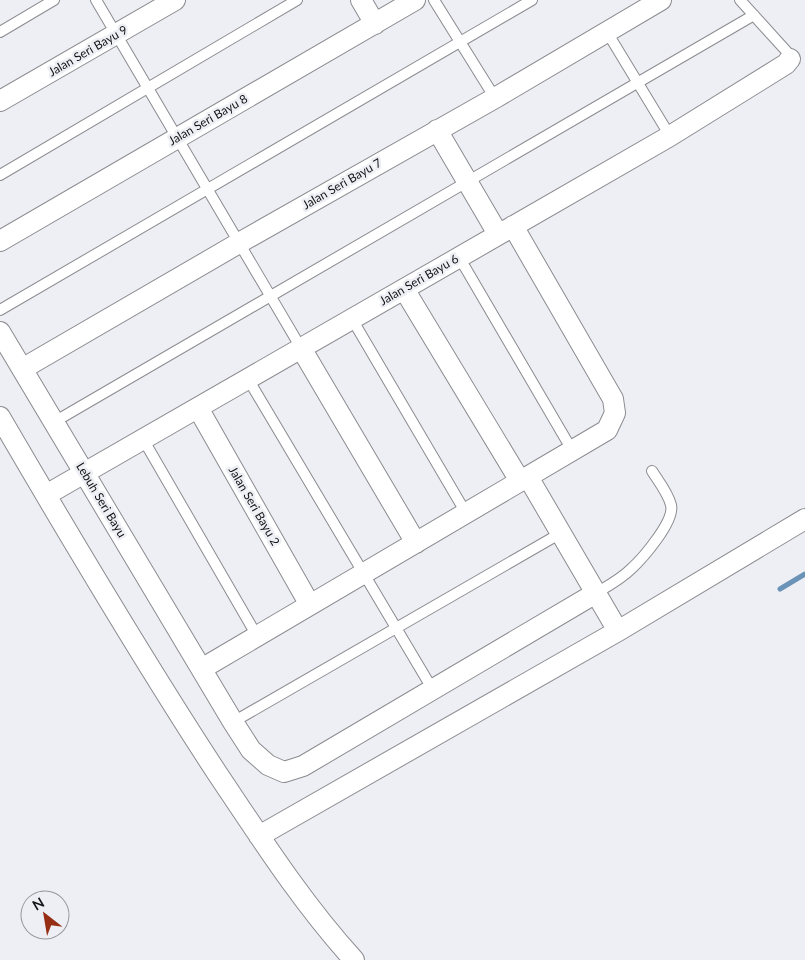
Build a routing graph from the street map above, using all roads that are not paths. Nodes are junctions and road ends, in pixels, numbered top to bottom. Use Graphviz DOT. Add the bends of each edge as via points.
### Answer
graph roads {
  1 [pos="54,0"];
  2 [pos="96,0"];
  3 [pos="175,0"];
  4 [pos="297,0"];
  5 [pos="361,0"];
  6 [pos="416,0"];
  7 [pos="434,0"];
  8 [pos="532,0"];
  9 [pos="661,0"];
  10 [pos="740,0"];
  11 [pos="754,14"];
  12 [pos="375,24"];
  13 [pos="0,32"];
  14 [pos="607,32"];
  15 [pos="116,34"];
  16 [pos="460,42"];
  17 [pos="790,60"];
  18 [pos="637,82"];
  19 [pos="148,88"];
  20 [pos="495,98"];
  21 [pos="0,101"];
  22 [pos="437,130"];
  23 [pos="670,136"];
  24 [pos="177,138"];
  25 [pos="0,175"];
  26 [pos="467,182"];
  27 [pos="207,189"];
  28 [pos="506,230"];
  29 [pos="0,241"];
  30 [pos="239,242"];
  31 [pos="459,257"];
  32 [pos="404,289"];
  33 [pos="270,296"];
  34 [pos="0,310"];
  35 [pos="352,319"];
  36 [pos="0,332"];
  37 [pos="301,348"];
  38 [pos="22,369"];
  39 [pos="248,379"];
  40 [pos="198,408"];
  41 [pos="0,417"];
  42 [pos="54,422"];
  43 [pos="143,439"];
  44 [pos="572,450"];
  45 [pos="652,471"];
  46 [pos="85,473"];
  47 [pos="524,479"];
  48 [pos="46,495"];
  49 [pos="466,513"];
  50 [pos="805,519"];
  51 [pos="561,533"];
  52 [pos="416,543"];
  53 [pos="364,573"];
  54 [pos="596,593"];
  55 [pos="310,605"];
  56 [pos="396,628"];
  57 [pos="618,631"];
  58 [pos="258,636"];
  59 [pos="203,668"];
  60 [pos="433,690"];
  61 [pos="233,722"];
  62 [pos="260,836"];
  63 [pos="354,960"];
  1 -- 13 [label="lane"];
  2 -- 15 [label="lane"];
  3 -- 15 [label="street, Jalan Seri Bayu 9"];
  4 -- 19 [label="lane"];
  5 -- 12 [label="street"];
  6 -- 12 [label="street, Jalan Seri Bayu 8"];
  7 -- 16 [label="lane"];
  8 -- 16 [label="lane"];
  9 -- 14 [label="street, Jalan Seri Bayu 7"];
  10 -- 11 [label="lane"];
  11 -- 17 [label="lane" via="789,54"];
  11 -- 18 [label="lane"];
  12 -- 24 [label="street, Jalan Seri Bayu 8"];
  14 -- 18 [label="lane"];
  14 -- 20 [label="street, Jalan Seri Bayu 7"];
  15 -- 19 [label="lane"];
  15 -- 21 [label="street, Jalan Seri Bayu 9"];
  16 -- 20 [label="lane"];
  16 -- 27 [label="lane"];
  17 -- 23 [label="street, Jalan Seri Bayu 6"];
  18 -- 23 [label="lane"];
  18 -- 26 [label="lane"];
  19 -- 24 [label="lane"];
  19 -- 25 [label="lane"];
  20 -- 22 [label="street, Jalan Seri Bayu 7"];
  22 -- 26 [label="street"];
  22 -- 30 [label="street, Jalan Seri Bayu 7"];
  23 -- 28 [label="street, Jalan Seri Bayu 6"];
  24 -- 27 [label="lane"];
  24 -- 29 [label="street, Jalan Seri Bayu 8"];
  26 -- 28 [label="street"];
  26 -- 33 [label="lane"];
  27 -- 30 [label="lane"];
  27 -- 34 [label="lane"];
  28 -- 31 [label="street, Jalan Seri Bayu 6"];
  28 -- 44 [label="street" via="613,399 615,413 607,430"];
  30 -- 33 [label="lane"];
  30 -- 38 [label="street, Jalan Seri Bayu 7"];
  31 -- 32 [label="street, Jalan Seri Bayu 6"];
  31 -- 44 [label="lane"];
  32 -- 35 [label="street, Jalan Seri Bayu 6"];
  32 -- 47 [label="street"];
  33 -- 37 [label="lane"];
  33 -- 42 [label="lane"];
  35 -- 37 [label="street, Jalan Seri Bayu 6"];
  35 -- 49 [label="lane"];
  36 -- 38 [label="street, Lebuh Seri Bayu"];
  37 -- 39 [label="street, Jalan Seri Bayu 6"];
  37 -- 52 [label="street"];
  38 -- 42 [label="street, Lebuh Seri Bayu"];
  39 -- 40 [label="street, Jalan Seri Bayu 6"];
  39 -- 53 [label="lane"];
  40 -- 43 [label="street, Jalan Seri Bayu 6"];
  40 -- 55 [label="street, Jalan Seri Bayu 2"];
  41 -- 48 [label="street"];
  42 -- 46 [label="street, Lebuh Seri Bayu"];
  43 -- 46 [label="street, Jalan Seri Bayu 6"];
  43 -- 58 [label="lane"];
  44 -- 47 [label="street"];
  45 -- 54 [label="lane" via="672,507 668,521 650,549 631,569"];
  46 -- 48 [label="street, Jalan Seri Bayu 6"];
  46 -- 59 [label="street, Lebuh Seri Bayu"];
  47 -- 49 [label="street"];
  47 -- 51 [label="street"];
  48 -- 62 [label="street" via="166,696"];
  49 -- 52 [label="street"];
  50 -- 57 [label="street"];
  51 -- 54 [label="street"];
  51 -- 56 [label="lane"];
  52 -- 53 [label="street"];
  53 -- 55 [label="street"];
  53 -- 56 [label="lane"];
  54 -- 57 [label="street"];
  54 -- 60 [label="street"];
  55 -- 58 [label="street"];
  56 -- 60 [label="lane"];
  56 -- 61 [label="lane"];
  57 -- 62 [label="street"];
  58 -- 59 [label="street"];
  59 -- 61 [label="street, Lebuh Seri Bayu"];
  60 -- 61 [label="street, Lebuh Seri Bayu" via="303,766 284,772 268,765 251,750"];
  62 -- 63 [label="street"];
}
